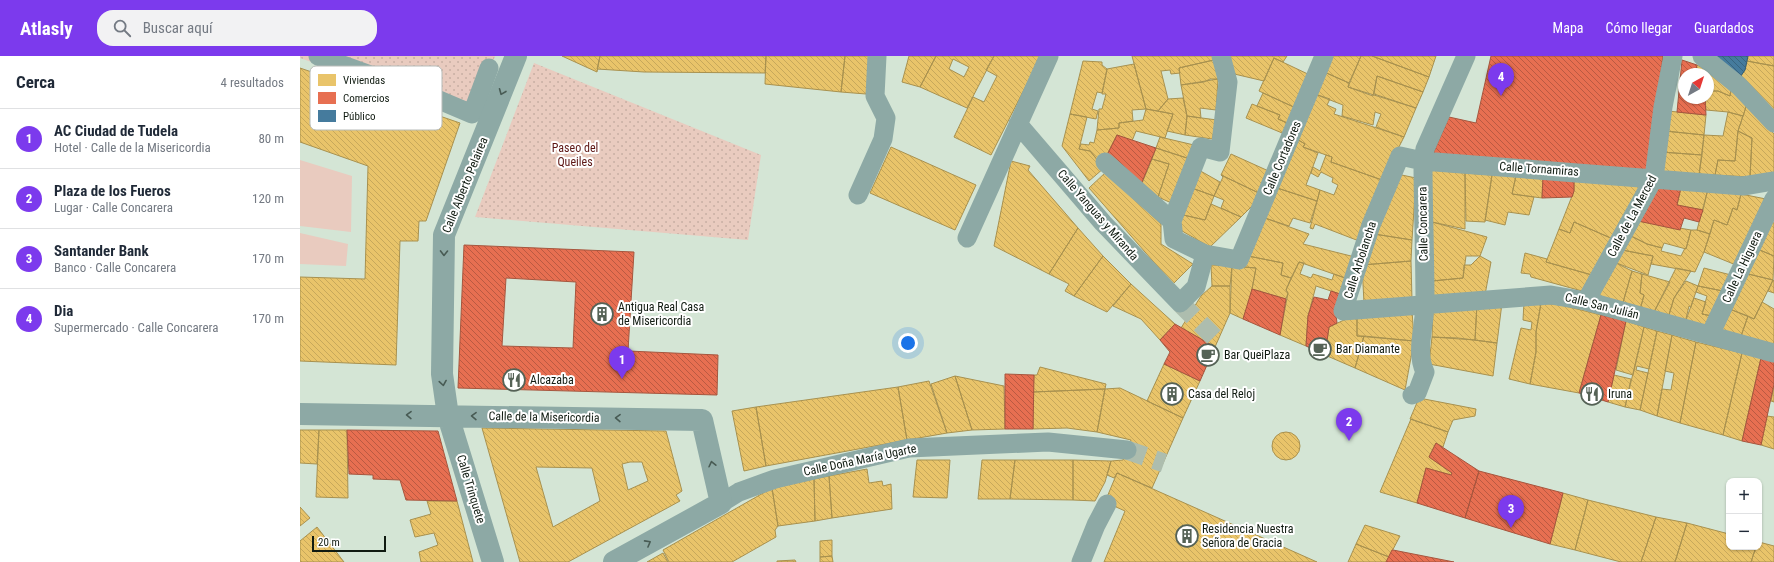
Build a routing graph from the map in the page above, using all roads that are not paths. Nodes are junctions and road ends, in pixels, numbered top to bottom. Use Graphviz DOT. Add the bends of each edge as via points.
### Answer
graph roads {
  1 [pos="318,56"];
  2 [pos="516,56"];
  3 [pos="877,56"];
  4 [pos="1049,56"];
  5 [pos="1221,56"];
  6 [pos="1324,56"];
  7 [pos="1466,56"];
  8 [pos="1673,56"];
  9 [pos="1702,56"];
  10 [pos="346,66"];
  11 [pos="490,68"];
  12 [pos="442,101"];
  13 [pos="1774,123"];
  14 [pos="1018,124"];
  15 [pos="1423,161"];
  16 [pos="1105,162"];
  17 [pos="1654,178"];
  18 [pos="1774,181"];
  19 [pos="858,195"];
  20 [pos="1774,199"];
  21 [pos="1172,221"];
  22 [pos="967,238"];
  23 [pos="1205,254"];
  24 [pos="1586,301"];
  25 [pos="1425,304"];
  26 [pos="1710,335"];
  27 [pos="1774,352"];
  28 [pos="1412,395"];
  29 [pos="300,414"];
  30 [pos="448,416"];
  31 [pos="1127,450"];
  32 [pos="721,503"];
  33 [pos="1107,504"];
  34 [pos="493,562"];
  35 [pos="614,562"];
  36 [pos="1081,562"];
  1 -- 10 [label="street"];
  2 -- 30 [label="street, Calle Alberto Pelairea, one-way" via="444,235 442,374"];
  3 -- 19 [label="street" via="875,96 886,118 882,138"];
  4 -- 14 [label="street"];
  5 -- 21 [label="street" via="1228,82 1220,152 1201,147"];
  6 -- 23 [label="street, Calle Cortadores" via="1239,260"];
  7 -- 15 [label="street, Calle Concarera" via="1425,149"];
  8 -- 17 [label="street, Calle de La Merced" via="1663,107"];
  9 -- 13 [label="street" via="1739,86"];
  11 -- 12 [label="street" via="472,114"];
  14 -- 22 [label="street"];
  14 -- 23 [label="street, Calle Yanguas y Miranda" via="1103,223 1180,303 1196,287"];
  15 -- 17 [label="street, Calle Tornamiras"];
  15 -- 25 [label="street, Calle Concarera"];
  15 -- 25 [label="street, Calle Arbolancha" via="1400,156 1371,225 1343,311"];
  16 -- 21 [label="street"];
  17 -- 18 [label="street, Calle Tornamiras" via="1743,186"];
  17 -- 24 [label="street, Calle de La Merced"];
  20 -- 26 [label="street, Calle La Higuera"];
  21 -- 23 [label="street" via="1174,239"];
  24 -- 25 [label="street, Calle San Julián" via="1551,295"];
  24 -- 26 [label="street, Calle San Julián"];
  25 -- 28 [label="street, Calle Concarera" via="1421,345 1422,367 1425,372 1417,394"];
  26 -- 27 [label="street, Calle San Julián"];
  30 -- 29 [label="street, Calle de la Misericordia, one-way"];
  32 -- 30 [label="street, Calle de la Misericordia, one-way" via="702,420"];
  30 -- 34 [label="street, Calle Trinquete"];
  31 -- 32 [label="street, Calle Doña María Ugarte" via="1048,442 909,448 775,479 739,492"];
  35 -- 32 [label="street, Calle Doña María Ugarte, one-way"];
  33 -- 36 [label="street"];
}
